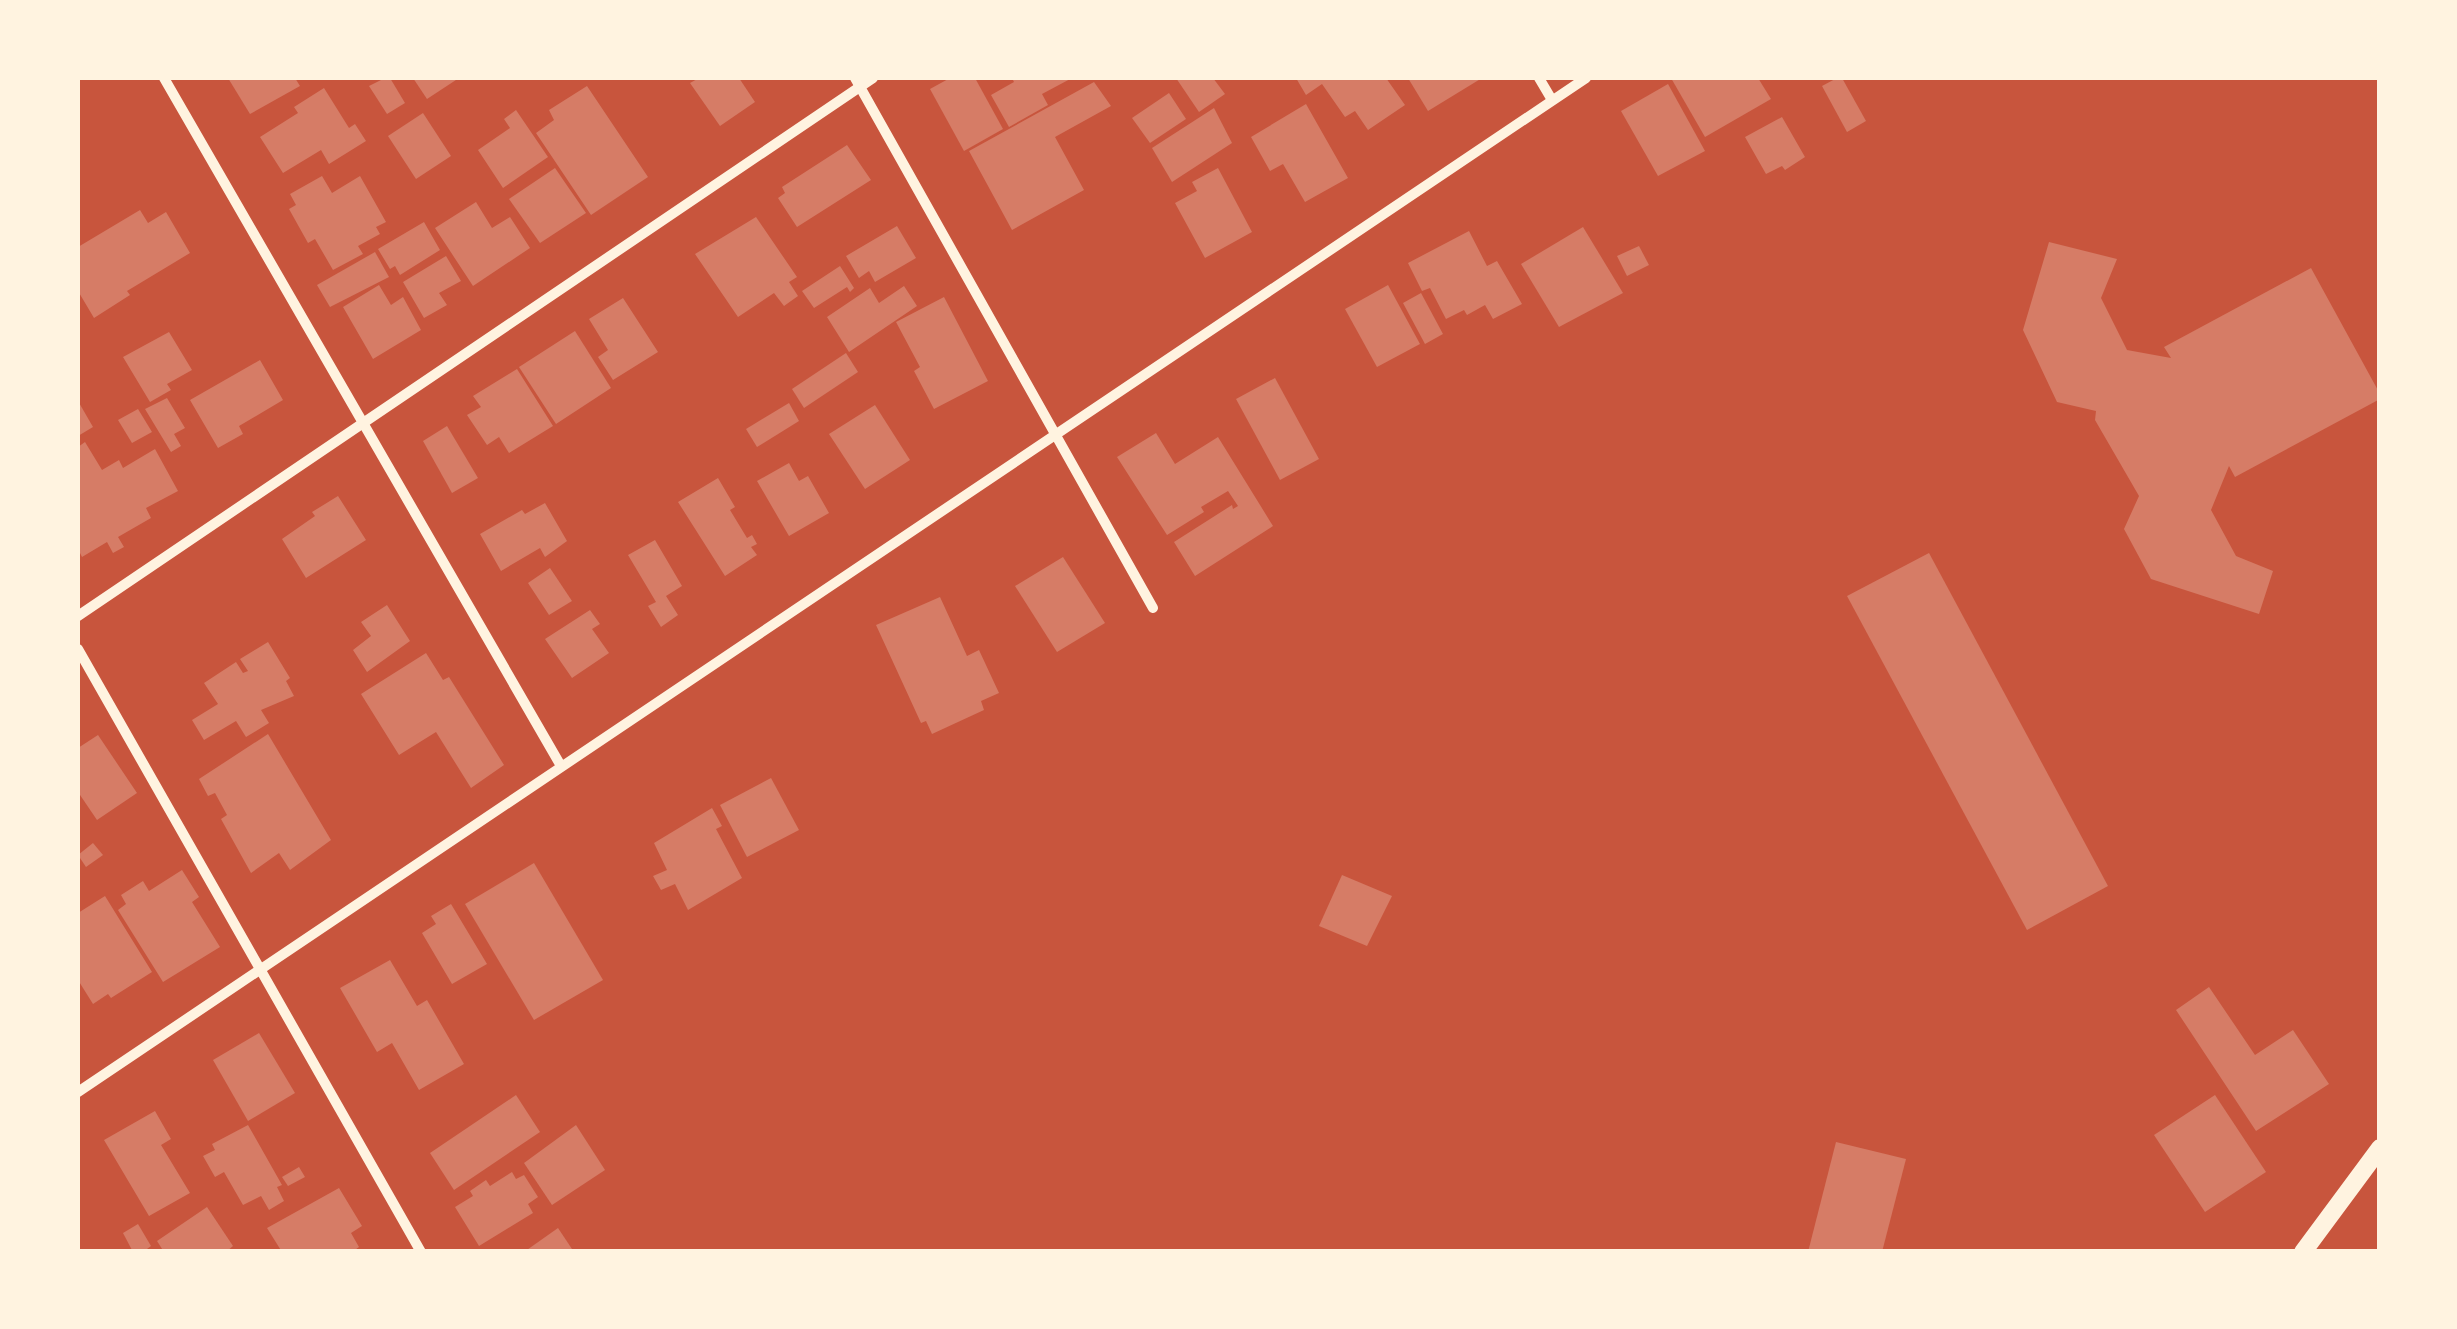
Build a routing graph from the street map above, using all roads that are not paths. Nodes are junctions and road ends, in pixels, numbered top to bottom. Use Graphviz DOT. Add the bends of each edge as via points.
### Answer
graph roads {
  1 [pos="164,78"];
  2 [pos="873,78"];
  3 [pos="1539,78"];
  4 [pos="1586,78"];
  5 [pos="857,82"];
  6 [pos="1552,100"];
  7 [pos="363,422"];
  8 [pos="1055,434"];
  9 [pos="1153,608"];
  10 [pos="78,616"];
  11 [pos="78,649"];
  12 [pos="561,766"];
  13 [pos="260,969"];
  14 [pos="78,1092"];
  15 [pos="2380,1148"];
  16 [pos="421,1252"];
  17 [pos="2303,1252"];
  1 -- 7 [label="street"];
  2 -- 5 [label="street"];
  3 -- 6 [label="street"];
  4 -- 6 [label="street"];
  5 -- 7 [label="street"];
  5 -- 8 [label="street"];
  6 -- 8 [label="street"];
  7 -- 10 [label="street"];
  7 -- 12 [label="street"];
  8 -- 9 [label="street"];
  8 -- 12 [label="street"];
  11 -- 13 [label="street"];
  12 -- 13 [label="street"];
  13 -- 14 [label="street"];
  13 -- 16 [label="street"];
  15 -- 17 [label="street"];
}
